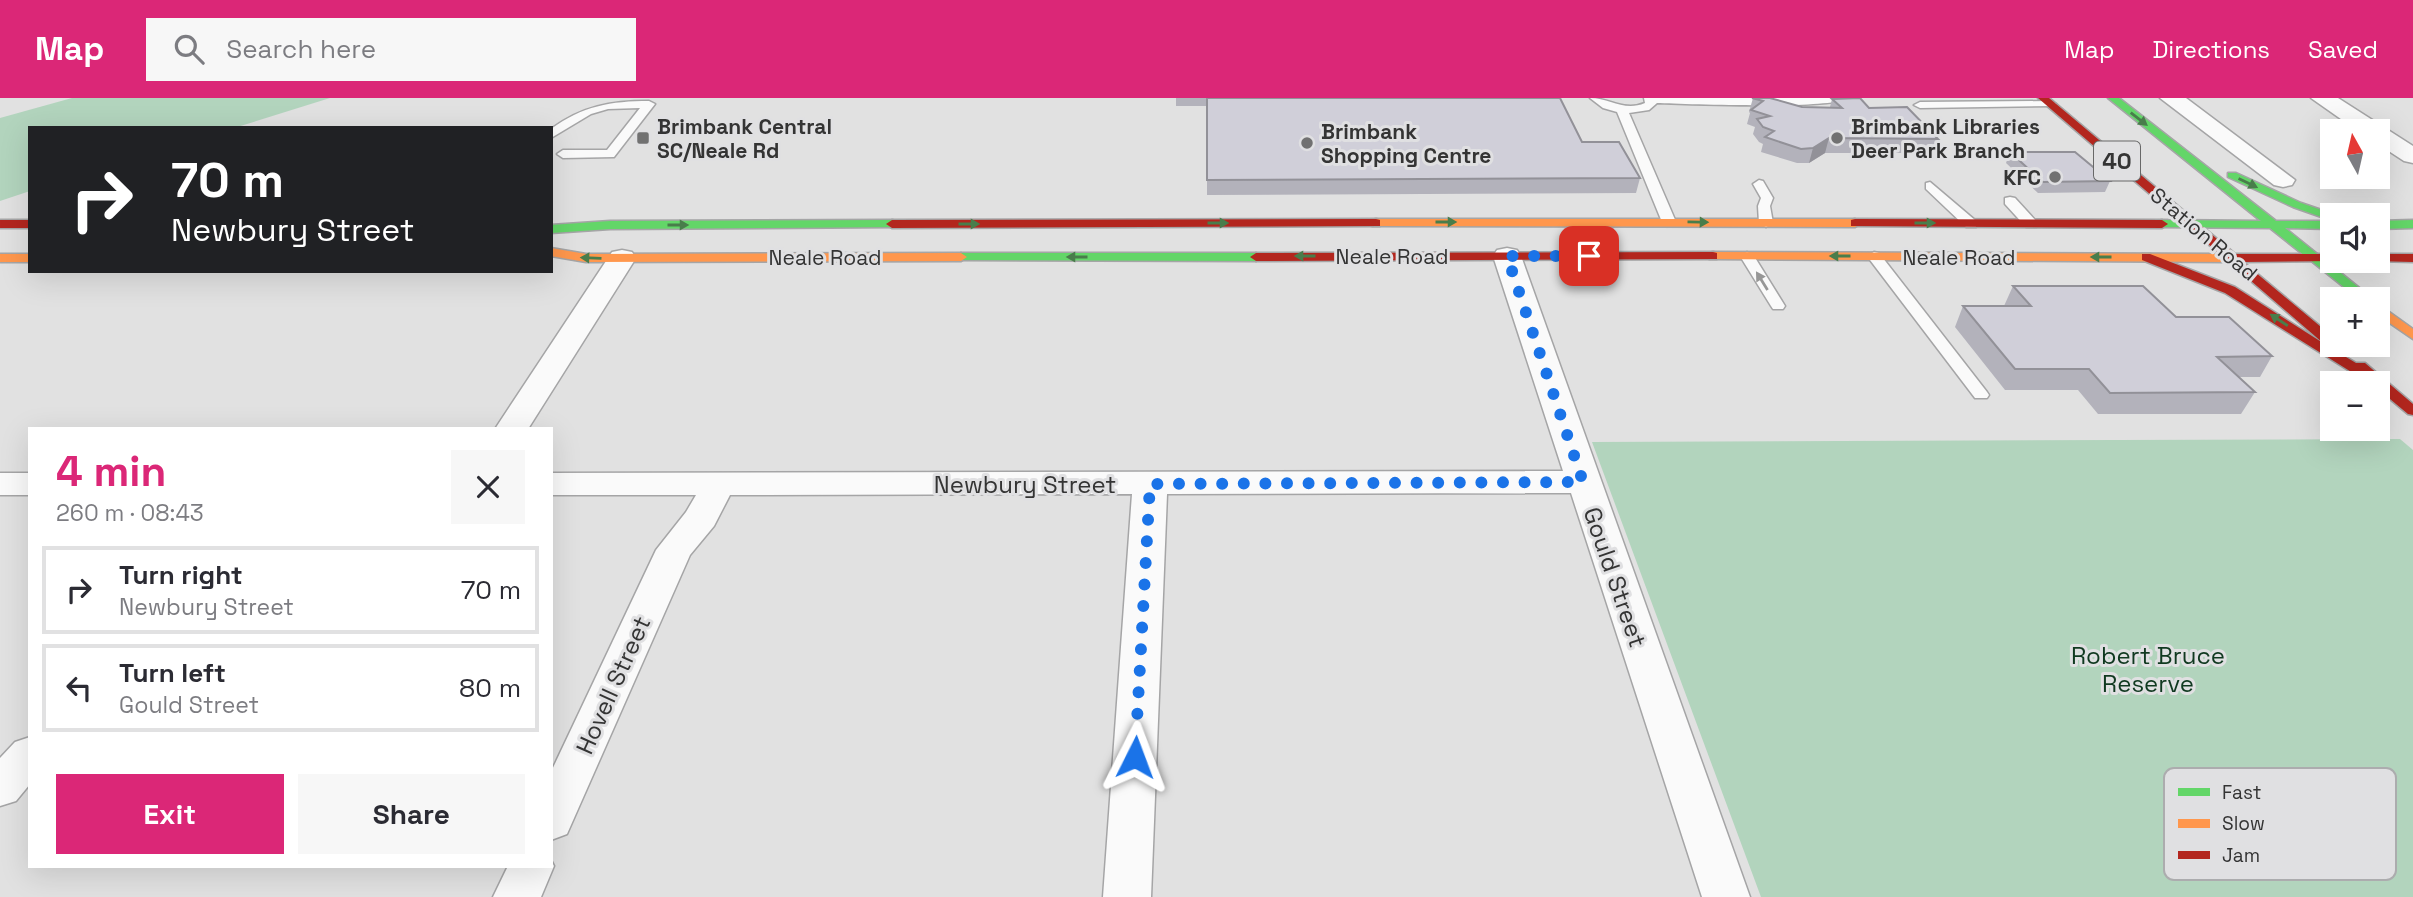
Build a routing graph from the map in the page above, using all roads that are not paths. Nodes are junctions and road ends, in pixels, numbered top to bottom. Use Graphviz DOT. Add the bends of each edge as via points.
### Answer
graph roads {
  1 [pos="1596,98"];
  2 [pos="1842,98"];
  3 [pos="2113,98"];
  4 [pos="2171,98"];
  5 [pos="2322,98"];
  6 [pos="1651,99"];
  7 [pos="2046,101"];
  8 [pos="1920,105"];
  9 [pos="1621,109"];
  10 [pos="2354,119"];
  11 [pos="553,134"];
  12 [pos="2166,139"];
  13 [pos="2390,142"];
  14 [pos="553,143"];
  15 [pos="2413,156"];
  16 [pos="557,158"];
  17 [pos="2283,180"];
  18 [pos="1759,184"];
  19 [pos="1930,186"];
  20 [pos="2010,201"];
  21 [pos="2320,213"];
  22 [pos="1669,222"];
  23 [pos="1120,223"];
  24 [pos="1766,223"];
  25 [pos="28,224"];
  26 [pos="1971,224"];
  27 [pos="2031,224"];
  28 [pos="2192,224"];
  29 [pos="2270,224"];
  30 [pos="2413,224"];
  31 [pos="0,225"];
  32 [pos="2320,225"];
  33 [pos="2390,225"];
  34 [pos="553,229"];
  35 [pos="1148,240"];
  36 [pos="553,253"];
  37 [pos="1507,256"];
  38 [pos="1689,256"];
  39 [pos="1747,256"];
  40 [pos="1874,256"];
  41 [pos="1115,257"];
  42 [pos="2146,257"];
  43 [pos="0,258"];
  44 [pos="28,258"];
  45 [pos="622,258"];
  46 [pos="2232,258"];
  47 [pos="2314,258"];
  48 [pos="2320,258"];
  49 [pos="2390,258"];
  50 [pos="2413,258"];
  51 [pos="2351,287"];
  52 [pos="1778,306"];
  53 [pos="2390,317"];
  54 [pos="2320,333"];
  55 [pos="2413,335"];
  56 [pos="2348,357"];
  57 [pos="2359,371"];
  58 [pos="2365,371"];
  59 [pos="2390,392"];
  60 [pos="1981,395"];
  61 [pos="2413,411"];
  62 [pos="512,427"];
  63 [pos="1583,482"];
  64 [pos="0,484"];
  65 [pos="28,484"];
  66 [pos="553,484"];
  67 [pos="1150,484"];
  68 [pos="704,485"];
  69 [pos="28,756"];
  70 [pos="0,788"];
  71 [pos="553,817"];
  72 [pos="530,868"];
  73 [pos="517,897"];
  74 [pos="1127,897"];
  75 [pos="1726,897"];
  1 -- 9 [label="lane"];
  2 -- 6 [label="lane"];
  3 -- 12 [label="street, Station Road / 40, one-way"];
  4 -- 17 [label="street"];
  5 -- 10 [label="street"];
  6 -- 9 [label="lane" via="1651,104 1640,109"];
  7 -- 8 [label="lane"];
  7 -- 28 [label="street, Station Road / 40"];
  9 -- 22 [label="lane"];
  11 -- 16 [label="lane" via="600,105 649,104 610,154"];
  12 -- 21 [label="street, one-way" via="2258,188"];
  12 -- 29 [label="street, Station Road / 40"];
  13 -- 15 [label="street"];
  14 -- 16 [label="lane" via="564,146"];
  18 -- 24 [label="lane" via="1767,198"];
  19 -- 26 [label="lane"];
  20 -- 27 [label="lane"];
  22 -- 24 [label="street, Neale Road, one-way"];
  35 -- 22 [label="street, Neale Road, one-way"];
  22 -- 38 [label="street"];
  34 -- 23 [label="street, Neale Road, one-way"];
  23 -- 35 [label="street, Neale Road"];
  23 -- 41 [label="street"];
  24 -- 26 [label="street, Neale Road, one-way"];
  25 -- 31 [label="street"];
  26 -- 27 [label="street, Neale Road"];
  27 -- 28 [label="street, Neale Road"];
  28 -- 29 [label="street, Neale Road"];
  28 -- 46 [label="street, Station Road / 40"];
  29 -- 32 [label="street, Neale Road"];
  29 -- 47 [label="street, Station Road / 40"];
  30 -- 33 [label="street"];
  37 -- 35 [label="street, Neale Road, one-way"];
  35 -- 41 [label="street, Neale Road"];
  45 -- 36 [label="street, Neale Road, one-way"];
  37 -- 38 [label="street, Neale Road"];
  37 -- 63 [label="street, Gould Street"];
  38 -- 39 [label="street, Neale Road"];
  40 -- 39 [label="street, Neale Road, one-way"];
  52 -- 39 [label="lane, one-way"];
  42 -- 40 [label="street, Neale Road, one-way"];
  40 -- 60 [label="lane"];
  41 -- 45 [label="street, Neale Road, one-way"];
  42 -- 46 [label="street, Neale Road"];
  57 -- 42 [label="street, one-way" via="2230,290"];
  43 -- 44 [label="street"];
  45 -- 62 [label="street"];
  46 -- 47 [label="street, Neale Road"];
  46 -- 54 [label="street, Station Road / 40"];
  47 -- 48 [label="street, Neale Road"];
  47 -- 51 [label="street, Station Road / 40"];
  49 -- 50 [label="street"];
  53 -- 55 [label="street"];
  56 -- 58 [label="street, Station Road / 40"];
  59 -- 61 [label="street, Station Road / 40"];
  63 -- 67 [label="street, Newbury Street"];
  63 -- 75 [label="street, Gould Street"];
  64 -- 65 [label="street"];
  66 -- 68 [label="street, Newbury Street"];
  67 -- 68 [label="street, Newbury Street"];
  67 -- 74 [label="street"];
  68 -- 71 [label="street, Hovell Street" via="701,518 674,550"];
  69 -- 70 [label="street"];
  72 -- 73 [label="street"];
}
